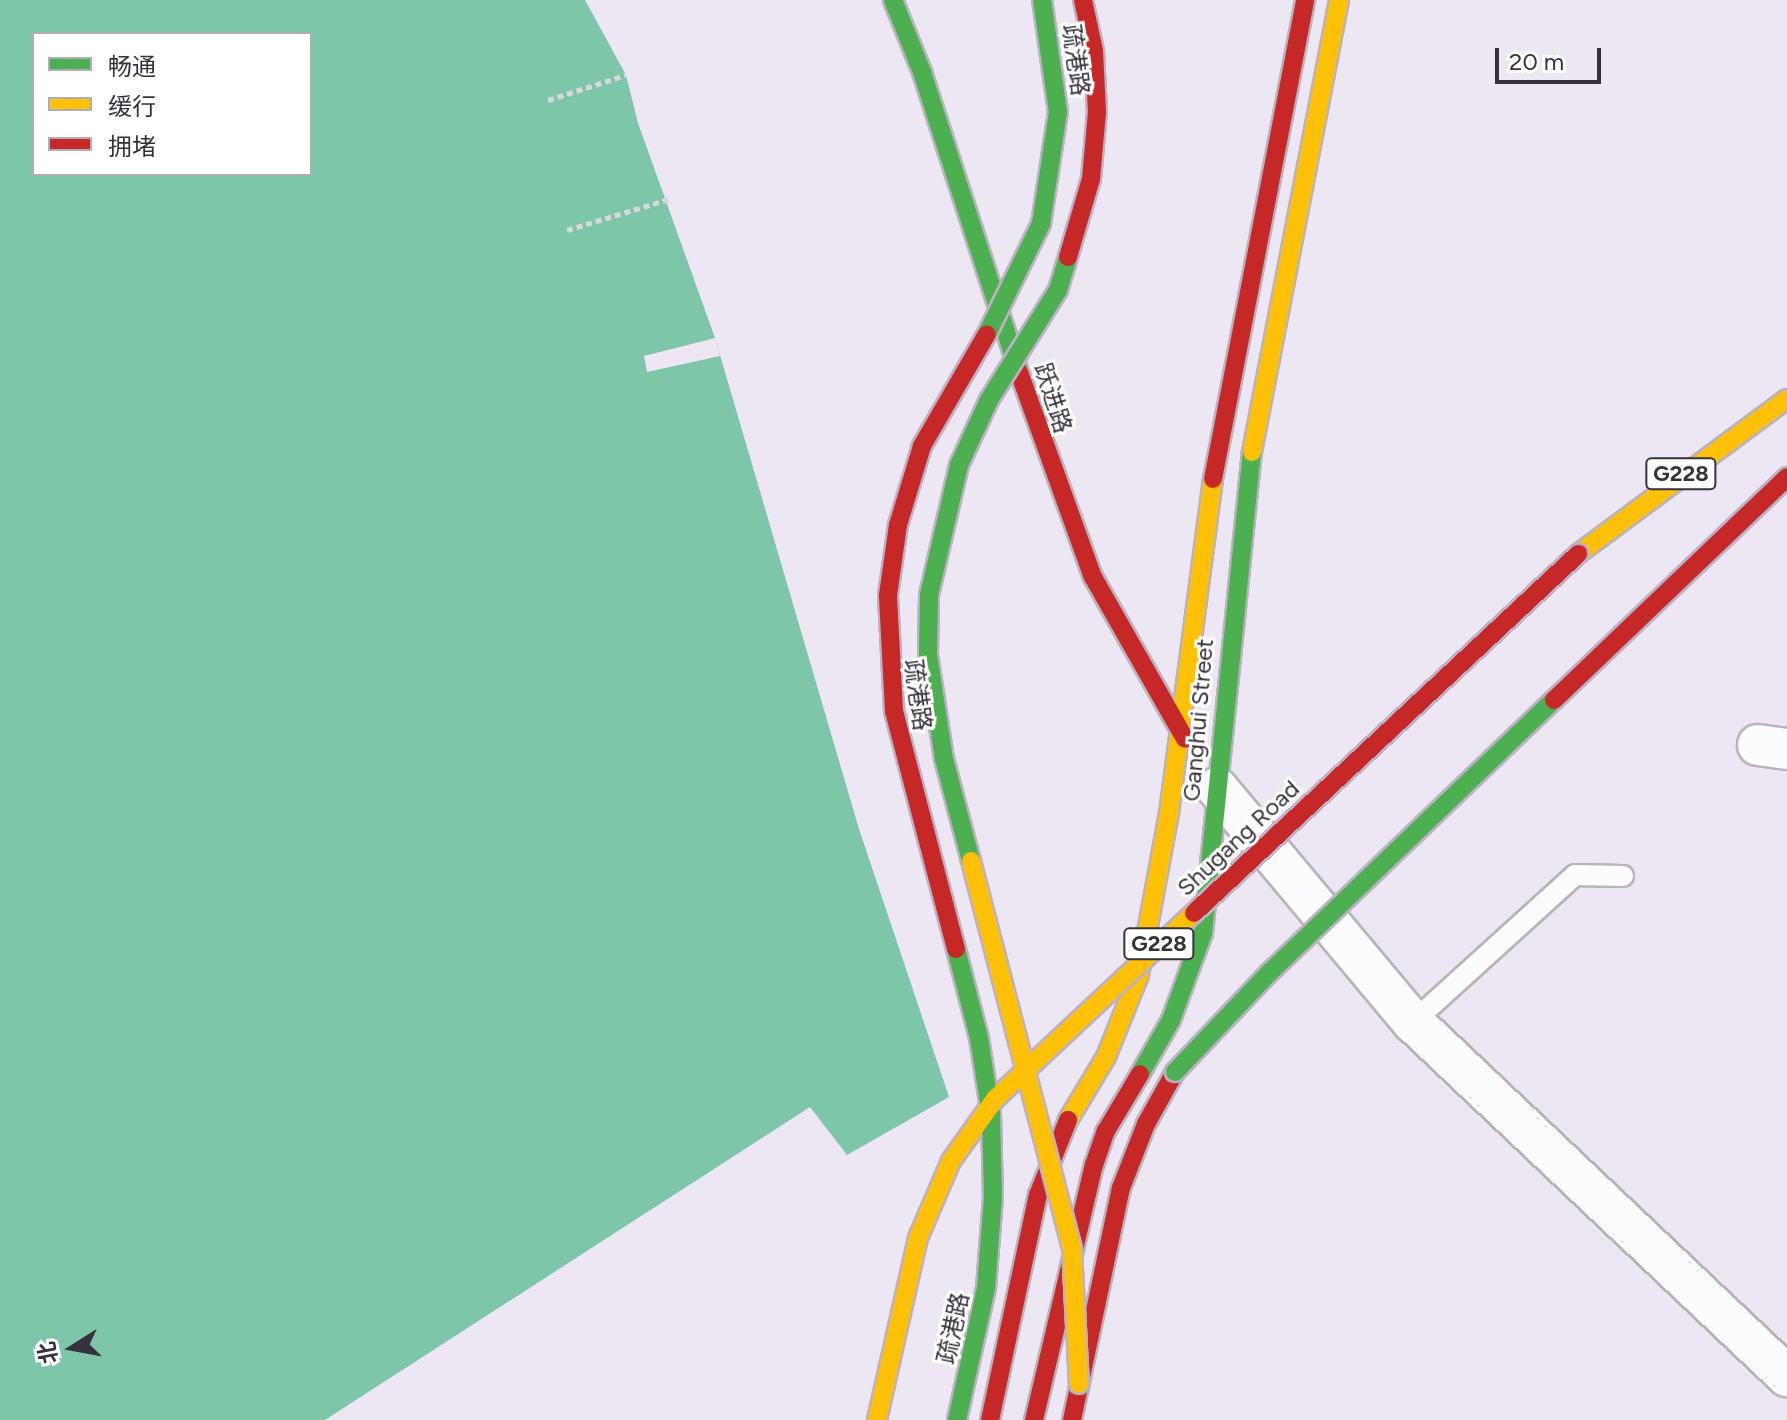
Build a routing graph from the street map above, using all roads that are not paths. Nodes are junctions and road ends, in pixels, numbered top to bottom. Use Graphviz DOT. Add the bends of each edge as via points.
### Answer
graph roads {
  1 [pos="893,0"];
  2 [pos="1042,0"];
  3 [pos="1083,0"];
  4 [pos="1305,0"];
  5 [pos="1339,0"];
  6 [pos="1787,399"];
  7 [pos="1787,477"];
  8 [pos="1180,731"];
  9 [pos="1204,769"];
  10 [pos="1623,876"];
  11 [pos="1413,1022"];
  12 [pos="1787,1376"];
  13 [pos="1079,1384"];
  14 [pos="877,1420"];
  15 [pos="957,1420"];
  16 [pos="990,1420"];
  17 [pos="1034,1420"];
  18 [pos="1072,1420"];
  1 -- 8 [label="main road, 跃进路" via="1093,577"];
  2 -- 15 [label="main road, 疏港路, bridge" via="1058,112 1041,224 1000,314 958,377 922,446 898,525 888,595 894,711 979,1038 991,1115 993,1197 986,1288"];
  3 -- 13 [label="main road, bridge" via="1094,51 1097,112 1091,179 1058,290 989,400 959,465 939,534 929,595 928,654 944,759 1072,1248"];
  4 -- 8 [label="main road, Ganghui Street" via="1215,467"];
  5 -- 9 [label="main road, Ganghui Street" via="1247,476"];
  6 -- 14 [label="main road, Shugang Road / G228, bridge" via="1578,554 995,1099 951,1161 918,1238"];
  7 -- 13 [label="main road, bridge" via="1269,973 1175,1072 1146,1124 1121,1188"];
  8 -- 9 [label="main road, 跃进路"];
  8 -- 16 [label="main road, Ganghui Street" via="1139,975 1112,1044 1047,1168"];
  9 -- 11 [label="street"];
  9 -- 17 [label="main road, Ganghui Street" via="1211,879 1190,980 1106,1131"];
  10 -- 11 [label="lane" via="1575,875"];
  11 -- 12 [label="street"];
  13 -- 18 [label="main road"];
}
